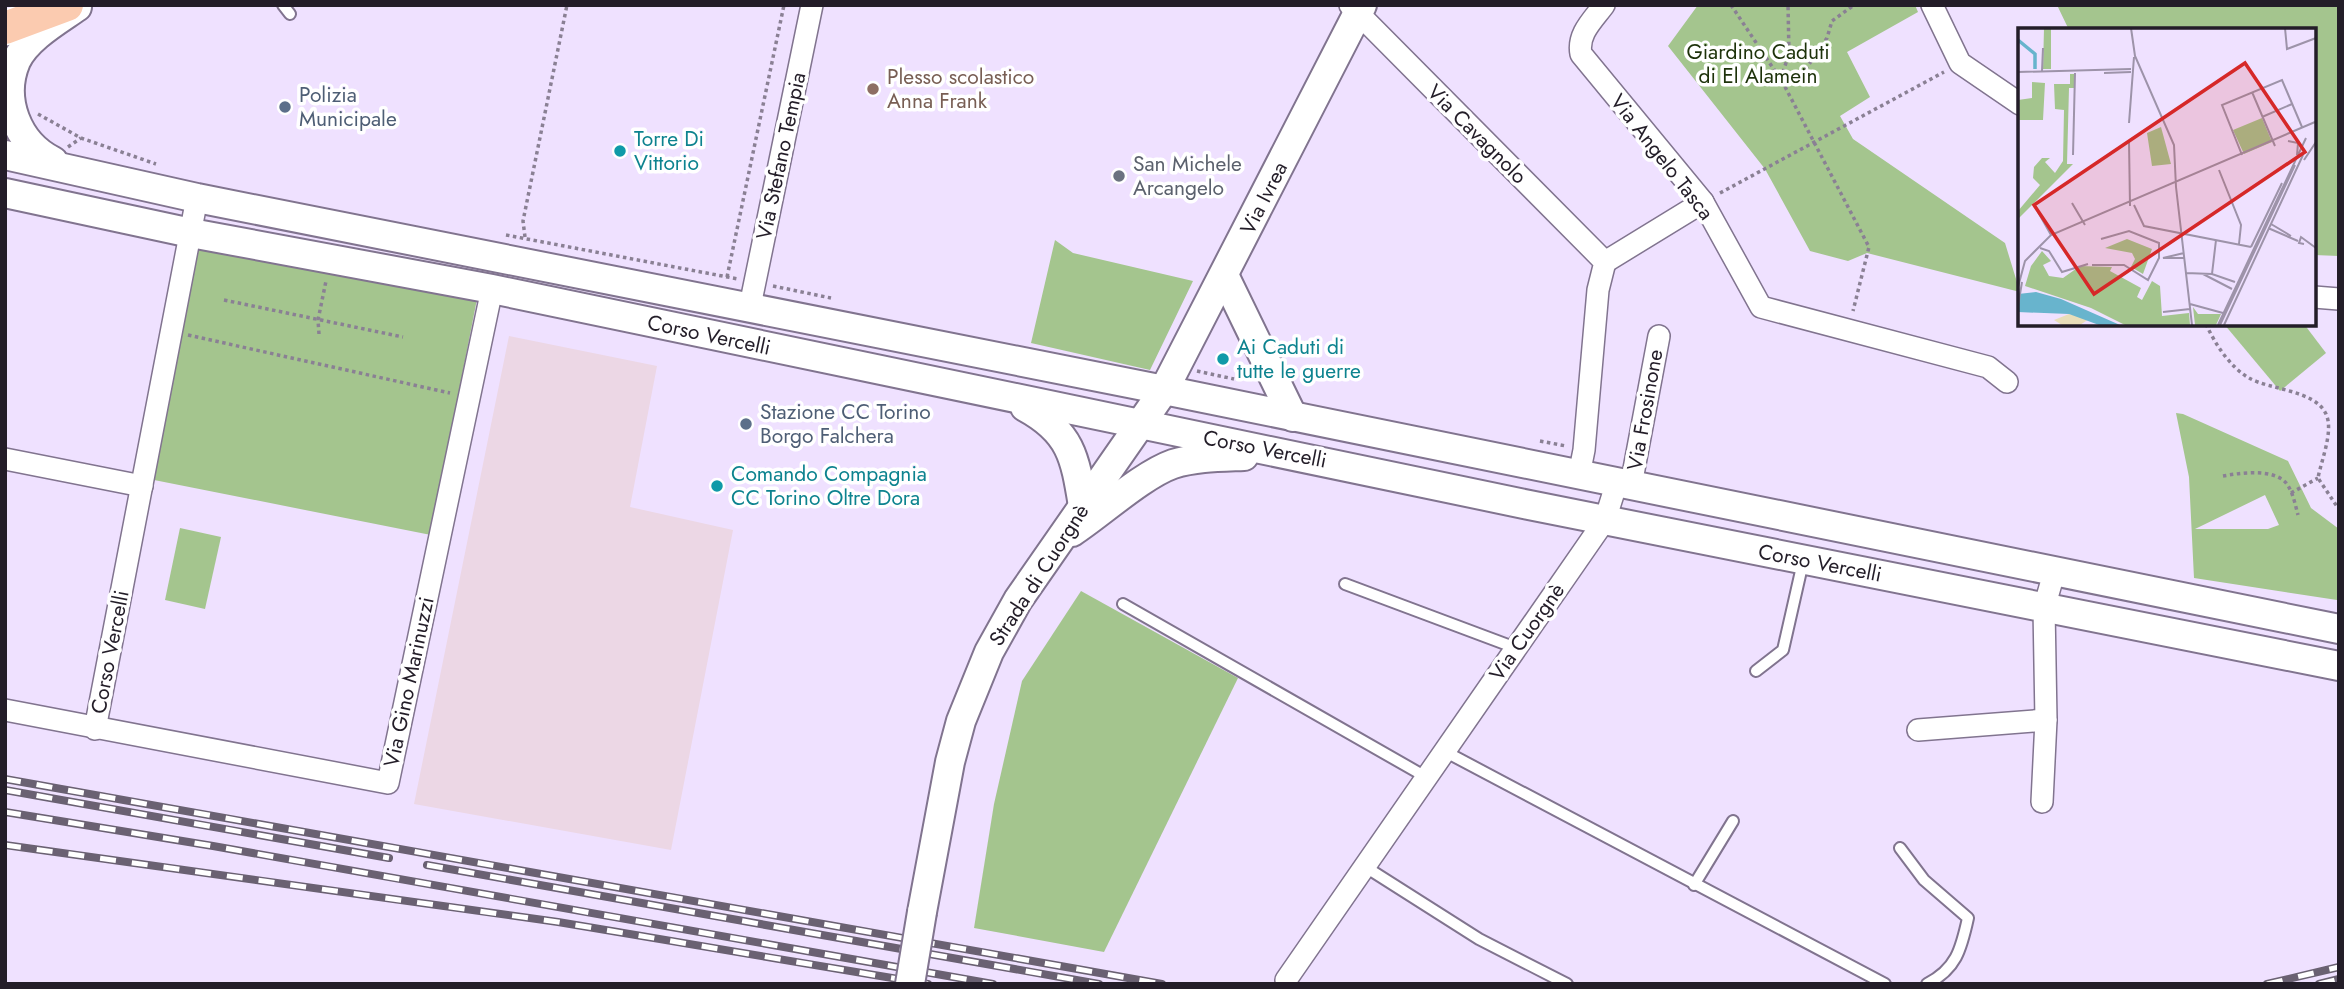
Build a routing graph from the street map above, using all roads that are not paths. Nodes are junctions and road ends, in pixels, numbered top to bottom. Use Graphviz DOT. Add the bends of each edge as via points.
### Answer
graph roads {
  1 [pos="67,5"];
  2 [pos="79,5"];
  3 [pos="812,5"];
  4 [pos="1605,5"];
  5 [pos="1932,5"];
  6 [pos="1357,8"];
  7 [pos="5,28"];
  8 [pos="2018,103"];
  9 [pos="5,155"];
  10 [pos="71,170"];
  11 [pos="5,193"];
  12 [pos="197,198"];
  13 [pos="1703,202"];
  14 [pos="191,233"];
  15 [pos="1605,262"];
  16 [pos="1224,275"];
  17 [pos="492,289"];
  18 [pos="2316,297"];
  19 [pos="2339,299"];
  20 [pos="750,306"];
  21 [pos="1659,336"];
  22 [pos="2007,382"];
  23 [pos="1164,390"];
  24 [pos="1004,396"];
  25 [pos="1293,417"];
  26 [pos="1140,425"];
  27 [pos="1286,453"];
  28 [pos="5,459"];
  29 [pos="1579,475"];
  30 [pos="1624,483"];
  31 [pos="142,486"];
  32 [pos="1083,506"];
  33 [pos="1605,520"];
  34 [pos="1061,539"];
  35 [pos="1803,559"];
  36 [pos="2054,573"];
  37 [pos="1345,584"];
  38 [pos="1123,604"];
  39 [pos="2044,608"];
  40 [pos="2339,629"];
  41 [pos="1516,648"];
  42 [pos="2339,666"];
  43 [pos="1756,671"];
  44 [pos="5,710"];
  45 [pos="2046,720"];
  46 [pos="95,729"];
  47 [pos="1918,730"];
  48 [pos="1444,751"];
  49 [pos="1426,777"];
  50 [pos="2042,802"];
  51 [pos="1733,821"];
  52 [pos="1900,848"];
  53 [pos="1364,866"];
  54 [pos="1694,885"];
  55 [pos="1286,980"];
  56 [pos="910,984"];
  57 [pos="1567,984"];
  58 [pos="1885,984"];
  59 [pos="1927,984"];
  1 -- 7 [label="main road"];
  2 -- 10 [label="main road" via="16,59 8,102 24,138 37,153"];
  3 -- 20 [label="street, Via Stefano Tempia"];
  4 -- 13 [label="street, Via Angelo Tasca" via="1582,36 1581,54"];
  5 -- 8 [label="street" via="1959,63"];
  6 -- 15 [label="street, Via Cavagnolo"];
  6 -- 16 [label="main road, Via Ivrea"];
  9 -- 10 [label="main road, Corso Vercelli"];
  10 -- 12 [label="main road, Corso Vercelli"];
  11 -- 14 [label="main road, Corso Vercelli"];
  12 -- 14 [label="street, Corso Vercelli"];
  12 -- 20 [label="main road, Corso Vercelli"];
  13 -- 15 [label="street"];
  13 -- 22 [label="street, Via Angelo Tasca" via="1761,307 1988,367"];
  14 -- 17 [label="main road, Corso Vercelli"];
  14 -- 31 [label="street, Corso Vercelli"];
  15 -- 29 [label="street" via="1598,290"];
  16 -- 23 [label="main road, Via Ivrea"];
  16 -- 25 [label="main road"];
  17 -- 24 [label="main road, Corso Vercelli"];
  17 -- 46 [label="street, Via Gino Marinuzzi" via="388,783"];
  18 -- 19 [label="street"];
  20 -- 23 [label="main road, Corso Vercelli"];
  21 -- 30 [label="street, Via Frosinone"];
  23 -- 25 [label="main road, Corso Vercelli"];
  23 -- 26 [label="main road, Strada di Cuorgnè"];
  24 -- 26 [label="main road, Corso Vercelli"];
  24 -- 32 [label="main road" via="1044,418 1065,438"];
  25 -- 29 [label="main road, Corso Vercelli"];
  26 -- 27 [label="main road, Corso Vercelli"];
  26 -- 32 [label="main road, Strada di Cuorgnè"];
  27 -- 33 [label="main road, Corso Vercelli"];
  27 -- 34 [label="main road" via="1206,457 1170,465"];
  28 -- 31 [label="street"];
  29 -- 30 [label="main road, Corso Vercelli"];
  30 -- 33 [label="street, Via Cuorgnè"];
  30 -- 36 [label="main road, Corso Vercelli"];
  31 -- 46 [label="street, Corso Vercelli"];
  32 -- 34 [label="main road, Strada di Cuorgnè"];
  33 -- 35 [label="main road, Corso Vercelli"];
  33 -- 41 [label="street, Via Cuorgnè"];
  34 -- 56 [label="main road, Strada di Cuorgnè, bridge" via="1002,629 961,722"];
  35 -- 39 [label="main road, Corso Vercelli"];
  35 -- 43 [label="lane" via="1788,640 1783,650"];
  36 -- 39 [label="street"];
  36 -- 40 [label="main road, Corso Vercelli"];
  37 -- 41 [label="lane"];
  38 -- 49 [label="lane"];
  39 -- 42 [label="main road, Corso Vercelli"];
  39 -- 45 [label="street"];
  41 -- 48 [label="street, Via Cuorgnè"];
  44 -- 46 [label="street, Corso Vercelli"];
  45 -- 47 [label="street"];
  45 -- 50 [label="street"];
  48 -- 49 [label="street, Via Cuorgnè"];
  48 -- 54 [label="lane"];
  49 -- 53 [label="street, Via Cuorgnè"];
  51 -- 54 [label="lane"];
  52 -- 59 [label="lane" via="1924,880 1968,918 1962,947 1946,974"];
  53 -- 55 [label="street, Via Cuorgnè"];
  53 -- 57 [label="lane" via="1479,939"];
  54 -- 58 [label="lane"];
}
